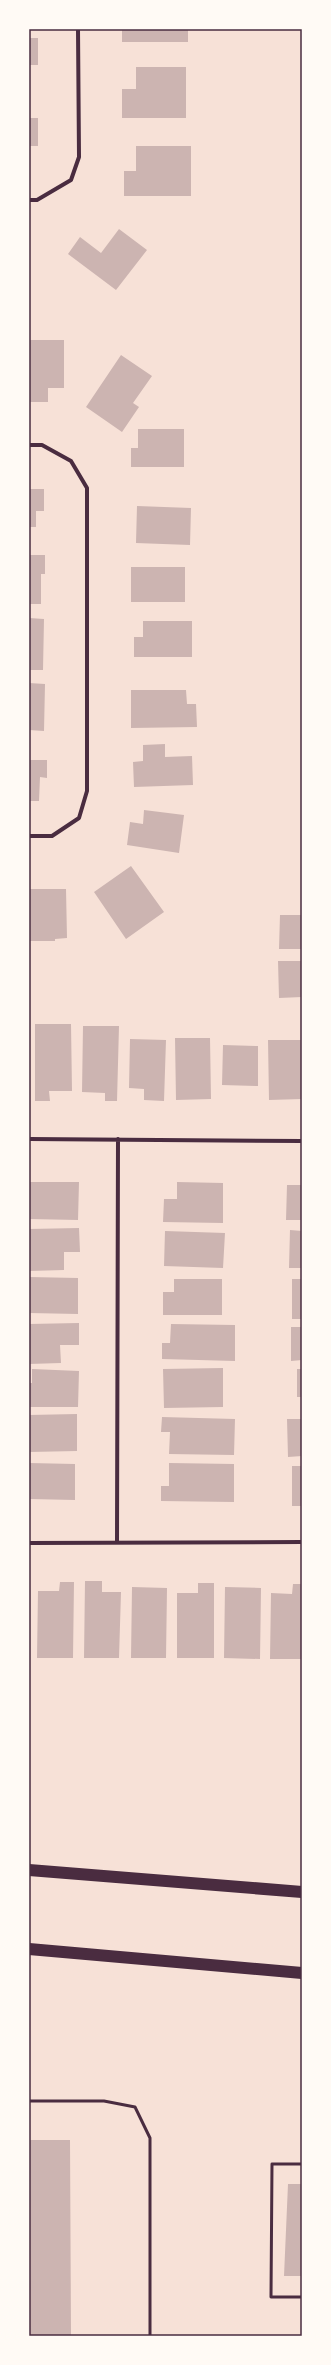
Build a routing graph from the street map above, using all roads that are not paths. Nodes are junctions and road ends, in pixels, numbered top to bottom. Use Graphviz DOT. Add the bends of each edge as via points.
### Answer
graph roads {
  1 [pos="78,29"];
  2 [pos="29,200"];
  3 [pos="29,446"];
  4 [pos="29,836"];
  5 [pos="29,1139"];
  6 [pos="118,1139"];
  7 [pos="302,1141"];
  8 [pos="117,1542"];
  9 [pos="302,1542"];
  10 [pos="29,1543"];
  11 [pos="29,1870"];
  12 [pos="302,1892"];
  13 [pos="29,1949"];
  14 [pos="302,1973"];
  15 [pos="29,2101"];
  16 [pos="302,2164"];
  17 [pos="302,2297"];
  18 [pos="150,2336"];
  1 -- 2 [label="street" via="79,156 71,180 37,200"];
  3 -- 4 [label="street" via="42,446 71,461 87,488 87,791 79,818 52,836"];
  5 -- 6 [label="street"];
  6 -- 7 [label="street"];
  6 -- 8 [label="street"];
  8 -- 9 [label="street"];
  8 -- 10 [label="street"];
  11 -- 12 [label="highway"];
  13 -- 14 [label="highway"];
  15 -- 18 [label="lane" via="104,2101 135,2107 150,2138"];
  16 -- 17 [label="lane" via="272,2164 271,2297"];
}
